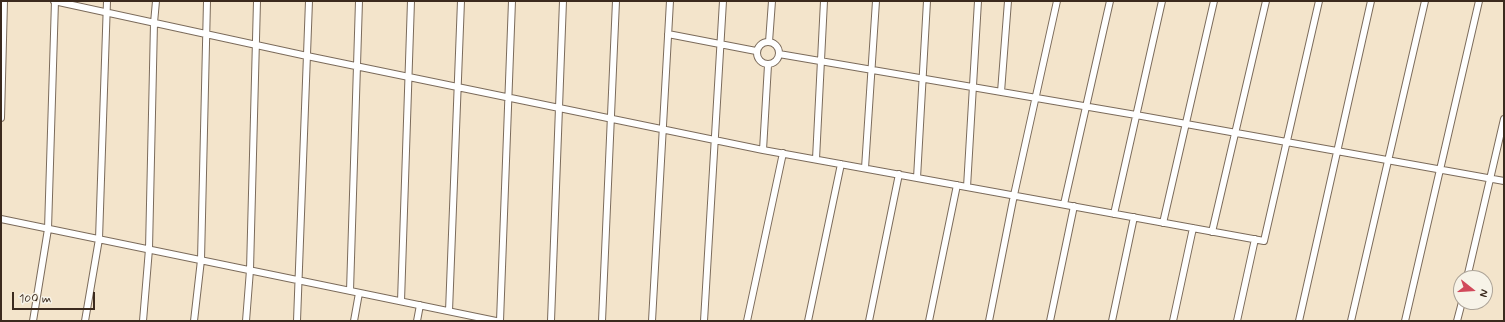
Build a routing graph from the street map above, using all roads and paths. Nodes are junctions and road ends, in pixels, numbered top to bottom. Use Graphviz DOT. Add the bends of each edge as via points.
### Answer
graph roads {
  1 [pos="4,1"];
  2 [pos="55,1"];
  3 [pos="107,1"];
  4 [pos="156,1"];
  5 [pos="207,1"];
  6 [pos="257,1"];
  7 [pos="309,1"];
  8 [pos="359,1"];
  9 [pos="411,1"];
  10 [pos="461,1"];
  11 [pos="512,1"];
  12 [pos="563,1"];
  13 [pos="616,1"];
  14 [pos="670,1"];
  15 [pos="723,1"];
  16 [pos="772,1"];
  17 [pos="824,1"];
  18 [pos="876,1"];
  19 [pos="926,1"];
  20 [pos="978,1"];
  21 [pos="1008,1"];
  22 [pos="1057,1"];
  23 [pos="1110,1"];
  24 [pos="1162,1"];
  25 [pos="1214,1"];
  26 [pos="1266,1"];
  27 [pos="1318,1"];
  28 [pos="1371,1"];
  29 [pos="1425,1"];
  30 [pos="1479,1"];
  31 [pos="106,12"];
  32 [pos="154,23"];
  33 [pos="206,34"];
  34 [pos="668,34"];
  35 [pos="769,42"];
  36 [pos="720,44"];
  37 [pos="256,45"];
  38 [pos="756,51"];
  39 [pos="779,54"];
  40 [pos="307,56"];
  41 [pos="821,61"];
  42 [pos="768,65"];
  43 [pos="357,66"];
  44 [pos="871,70"];
  45 [pos="409,77"];
  46 [pos="923,78"];
  47 [pos="458,87"];
  48 [pos="973,87"];
  49 [pos="1002,92"];
  50 [pos="508,97"];
  51 [pos="1035,97"];
  52 [pos="1086,106"];
  53 [pos="559,108"];
  54 [pos="1136,115"];
  55 [pos="1,118"];
  56 [pos="611,118"];
  57 [pos="1504,119"];
  58 [pos="1186,124"];
  59 [pos="662,129"];
  60 [pos="1236,133"];
  61 [pos="714,140"];
  62 [pos="1288,142"];
  63 [pos="763,150"];
  64 [pos="1338,151"];
  65 [pos="783,153"];
  66 [pos="816,159"];
  67 [pos="1388,160"];
  68 [pos="841,164"];
  69 [pos="865,168"];
  70 [pos="1440,170"];
  71 [pos="899,174"];
  72 [pos="918,178"];
  73 [pos="1490,179"];
  74 [pos="1504,181"];
  75 [pos="957,185"];
  76 [pos="967,187"];
  77 [pos="1014,195"];
  78 [pos="1064,204"];
  79 [pos="1074,206"];
  80 [pos="1114,214"];
  81 [pos="1134,217"];
  82 [pos="1,219"];
  83 [pos="1163,223"];
  84 [pos="1193,228"];
  85 [pos="48,229"];
  86 [pos="1212,232"];
  87 [pos="99,239"];
  88 [pos="1255,239"];
  89 [pos="148,249"];
  90 [pos="201,260"];
  91 [pos="250,270"];
  92 [pos="1469,270"];
  93 [pos="299,280"];
  94 [pos="350,291"];
  95 [pos="359,293"];
  96 [pos="401,301"];
  97 [pos="420,305"];
  98 [pos="1460,310"];
  99 [pos="449,311"];
  100 [pos="477,319"];
  101 [pos="33,321"];
  102 [pos="85,321"];
  103 [pos="143,321"];
  104 [pos="194,321"];
  105 [pos="246,321"];
  106 [pos="296,321"];
  107 [pos="354,321"];
  108 [pos="417,321"];
  109 [pos="496,321"];
  110 [pos="500,321"];
  111 [pos="551,321"];
  112 [pos="602,321"];
  113 [pos="652,321"];
  114 [pos="704,321"];
  115 [pos="747,321"];
  116 [pos="808,321"];
  117 [pos="869,321"];
  118 [pos="929,321"];
  119 [pos="989,321"];
  120 [pos="1050,321"];
  121 [pos="1112,321"];
  122 [pos="1173,321"];
  123 [pos="1237,321"];
  124 [pos="1299,321"];
  125 [pos="1351,321"];
  126 [pos="1405,321"];
  127 [pos="1457,321"];
  1 -- 55 [label="street"];
  2 -- 31 [label="street"];
  2 -- 85 [label="street"];
  3 -- 31 [label="street"];
  4 -- 32 [label="street"];
  5 -- 33 [label="street"];
  6 -- 37 [label="street"];
  7 -- 40 [label="street"];
  8 -- 43 [label="street"];
  9 -- 45 [label="street"];
  10 -- 47 [label="street"];
  11 -- 50 [label="street"];
  12 -- 53 [label="street"];
  13 -- 56 [label="street"];
  14 -- 34 [label="street"];
  15 -- 36 [label="street"];
  16 -- 35 [label="street"];
  17 -- 41 [label="street"];
  18 -- 44 [label="street"];
  19 -- 46 [label="street"];
  20 -- 48 [label="street"];
  21 -- 49 [label="street"];
  22 -- 51 [label="street"];
  23 -- 52 [label="street"];
  24 -- 54 [label="street"];
  25 -- 58 [label="street"];
  26 -- 60 [label="street"];
  27 -- 62 [label="street"];
  28 -- 64 [label="street"];
  29 -- 67 [label="street"];
  30 -- 70 [label="street"];
  31 -- 32 [label="street"];
  31 -- 87 [label="street"];
  32 -- 33 [label="street"];
  32 -- 89 [label="street"];
  33 -- 37 [label="street"];
  33 -- 90 [label="street"];
  34 -- 36 [label="street"];
  34 -- 59 [label="street"];
  35 -- 38 [label="street" via="761,44"];
  35 -- 39 [label="street" via="776,46"];
  36 -- 38 [label="street"];
  36 -- 61 [label="street"];
  37 -- 40 [label="street"];
  37 -- 91 [label="street"];
  38 -- 42 [label="street" via="760,62"];
  39 -- 41 [label="street"];
  39 -- 42 [label="street" via="776,61"];
  40 -- 43 [label="street"];
  40 -- 93 [label="street"];
  41 -- 44 [label="street"];
  41 -- 66 [label="street"];
  42 -- 63 [label="street"];
  43 -- 45 [label="street"];
  43 -- 94 [label="street"];
  44 -- 46 [label="street"];
  44 -- 69 [label="street"];
  45 -- 47 [label="street"];
  45 -- 96 [label="street"];
  46 -- 48 [label="street"];
  46 -- 72 [label="street"];
  47 -- 50 [label="street"];
  47 -- 99 [label="street"];
  48 -- 49 [label="street"];
  48 -- 76 [label="street"];
  49 -- 51 [label="street"];
  50 -- 53 [label="street"];
  50 -- 110 [label="street"];
  51 -- 52 [label="street"];
  51 -- 77 [label="street"];
  52 -- 54 [label="street"];
  52 -- 78 [label="street"];
  53 -- 56 [label="street"];
  53 -- 111 [label="street"];
  54 -- 58 [label="street"];
  54 -- 80 [label="street"];
  56 -- 59 [label="street"];
  56 -- 112 [label="street"];
  57 -- 73 [label="street"];
  58 -- 60 [label="street"];
  58 -- 83 [label="street"];
  59 -- 61 [label="street"];
  59 -- 113 [label="street"];
  60 -- 62 [label="street"];
  60 -- 86 [label="street"];
  61 -- 63 [label="street"];
  61 -- 114 [label="street"];
  62 -- 64 [label="street"];
  62 -- 88 [label="street" via="1264,241"];
  63 -- 65 [label="street"];
  64 -- 67 [label="street"];
  64 -- 124 [label="street"];
  65 -- 66 [label="street"];
  65 -- 115 [label="street"];
  66 -- 68 [label="street"];
  67 -- 70 [label="street"];
  67 -- 125 [label="street"];
  68 -- 69 [label="street"];
  68 -- 116 [label="street"];
  69 -- 71 [label="street"];
  70 -- 73 [label="street"];
  70 -- 126 [label="street"];
  71 -- 72 [label="street"];
  71 -- 117 [label="street"];
  72 -- 75 [label="street"];
  73 -- 74 [label="street"];
  73 -- 92 [label="street"];
  75 -- 76 [label="street"];
  75 -- 118 [label="street"];
  76 -- 77 [label="street"];
  77 -- 78 [label="street"];
  77 -- 119 [label="street"];
  78 -- 79 [label="street"];
  79 -- 80 [label="street"];
  79 -- 120 [label="street"];
  80 -- 81 [label="street"];
  81 -- 83 [label="street"];
  81 -- 121 [label="street"];
  82 -- 85 [label="street"];
  83 -- 84 [label="street"];
  84 -- 86 [label="street"];
  84 -- 122 [label="street"];
  85 -- 87 [label="street"];
  85 -- 101 [label="street"];
  86 -- 88 [label="street"];
  87 -- 89 [label="street"];
  87 -- 102 [label="street"];
  88 -- 123 [label="street"];
  89 -- 90 [label="street"];
  89 -- 103 [label="street"];
  90 -- 91 [label="street"];
  90 -- 104 [label="street"];
  91 -- 93 [label="street"];
  91 -- 105 [label="street"];
  93 -- 94 [label="street"];
  93 -- 106 [label="street"];
  94 -- 95 [label="street"];
  95 -- 96 [label="street"];
  95 -- 107 [label="street"];
  96 -- 97 [label="street"];
  97 -- 99 [label="street"];
  97 -- 108 [label="street"];
  98 -- 127 [label="street"];
  99 -- 100 [label="street"];
  100 -- 109 [label="street"];
}
